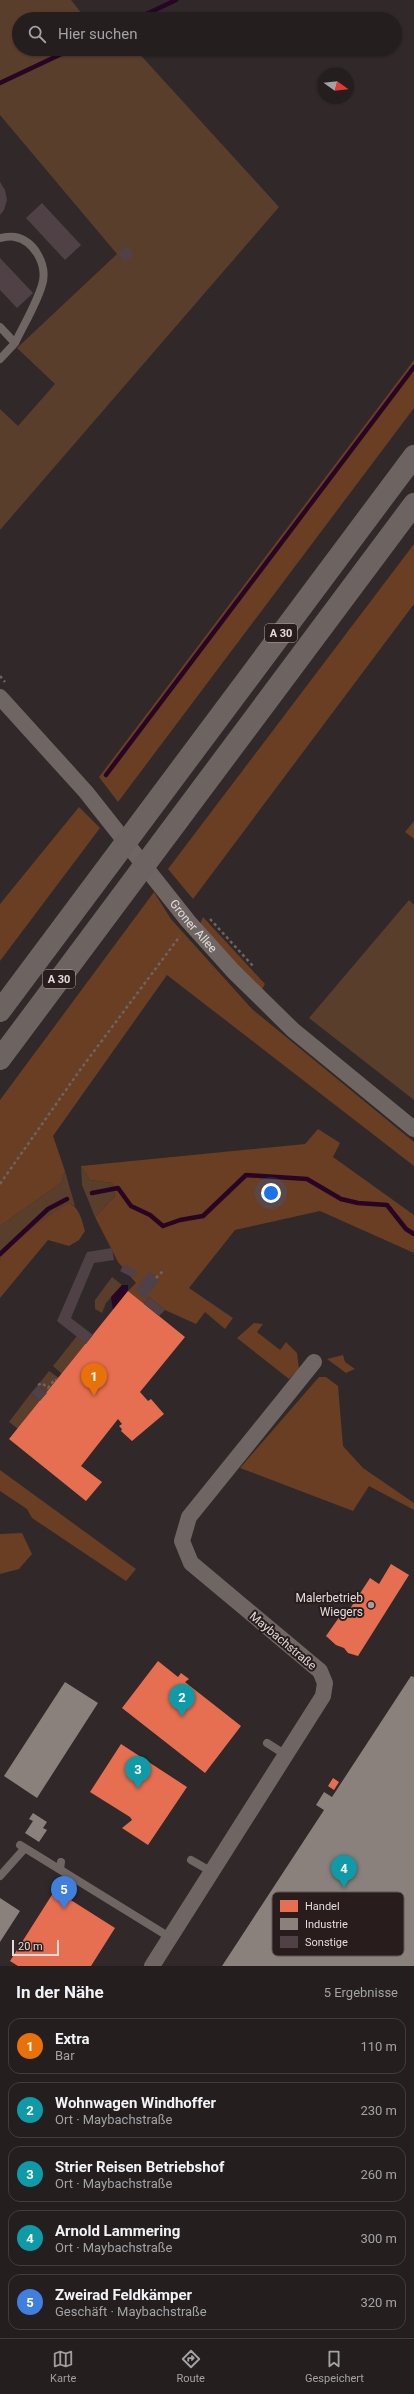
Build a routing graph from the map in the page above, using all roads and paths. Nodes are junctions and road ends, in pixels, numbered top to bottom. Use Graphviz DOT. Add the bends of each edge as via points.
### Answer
graph roads {
  1 [pos="0,238"];
  2 [pos="0,327"];
  3 [pos="14,343"];
  4 [pos="0,358"];
  5 [pos="414,456"];
  6 [pos="414,504"];
  7 [pos="0,697"];
  8 [pos="208,918"];
  9 [pos="188,921"];
  10 [pos="257,971"];
  11 [pos="0,1011"];
  12 [pos="0,1059"];
  13 [pos="414,1129"];
  14 [pos="0,1184"];
  15 [pos="164,1270"];
  16 [pos="156,1278"];
  17 [pos="314,1362"];
  18 [pos="56,1380"];
  19 [pos="38,1386"];
  20 [pos="267,1743"];
  21 [pos="286,1755"];
  22 [pos="191,1860"];
  23 [pos="212,1872"];
  24 [pos="0,1876"];
  25 [pos="171,1938"];
  26 [pos="152,1966"];
  1 -- 3 [label="lane" via="14,236 26,241 37,252 42,265 43,284"];
  2 -- 3 [label="lane"];
  3 -- 4 [label="lane"];
  5 -- 11 [label="highway, A 30"];
  6 -- 12 [label="highway, A 30"];
  7 -- 9 [label="street, Groner Allee" via="86,792"];
  8 -- 10 [label="path"];
  9 -- 13 [label="street, Groner Allee" via="270,1010"];
  9 -- 14 [label="path" via="176,943 80,1070"];
  15 -- 16 [label="path"];
  17 -- 21 [label="street, Maybachstraße" via="189,1517 182,1541 191,1563 320,1671 324,1683 323,1696"];
  18 -- 19 [label="path" via="48,1388 42,1384"];
  20 -- 21 [label="lane"];
  21 -- 23 [label="street, Maybachstraße"];
  22 -- 23 [label="lane"];
  23 -- 25 [label="street, Maybachstraße"];
  24 -- 25 [label="lane" via="23,1847 61,1866"];
  25 -- 26 [label="street, Maybachstraße"];
}
